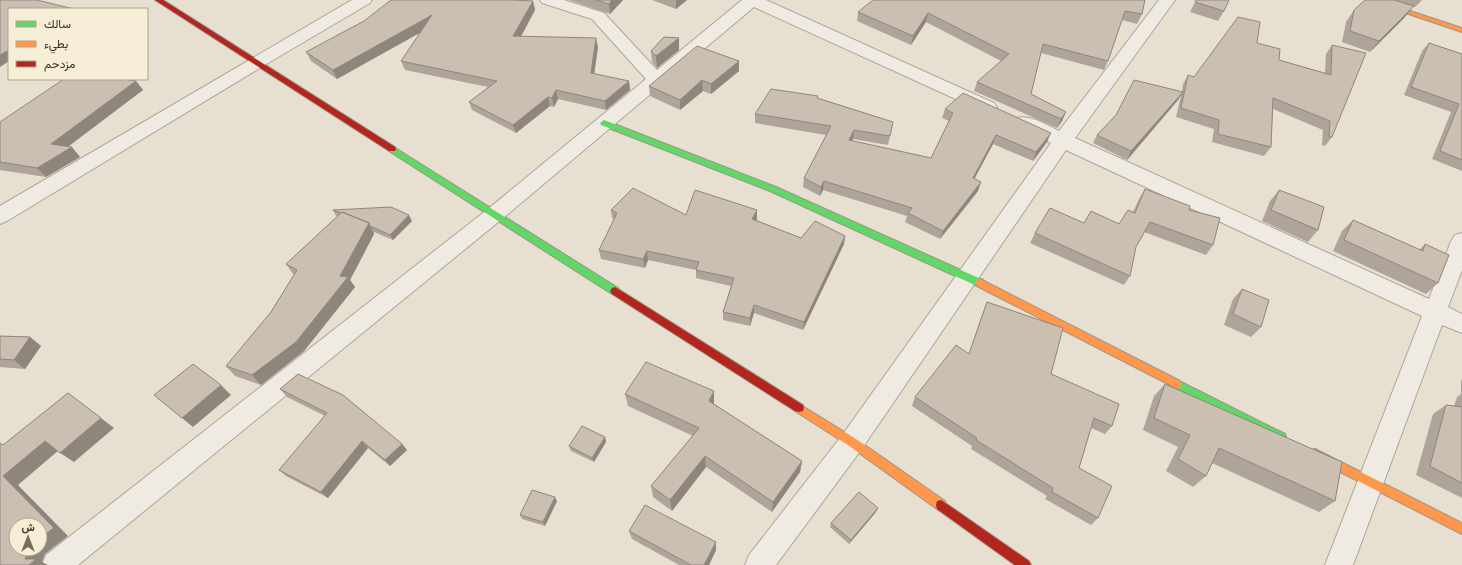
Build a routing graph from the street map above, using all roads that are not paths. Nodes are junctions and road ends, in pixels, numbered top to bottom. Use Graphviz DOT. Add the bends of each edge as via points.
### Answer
graph roads {
  1 [pos="158,0"];
  2 [pos="364,0"];
  3 [pos="548,0"];
  4 [pos="753,0"];
  5 [pos="1167,0"];
  6 [pos="1370,0"];
  7 [pos="1462,30"];
  8 [pos="257,62"];
  9 [pos="657,80"];
  10 [pos="604,124"];
  11 [pos="1063,140"];
  12 [pos="495,214"];
  13 [pos="0,216"];
  14 [pos="1462,241"];
  15 [pos="968,277"];
  16 [pos="1435,312"];
  17 [pos="1462,324"];
  18 [pos="852,442"];
  19 [pos="1293,443"];
  20 [pos="1307,450"];
  21 [pos="1370,482"];
  22 [pos="1462,529"];
  23 [pos="56,565"];
  24 [pos="759,565"];
  25 [pos="1025,565"];
  26 [pos="1339,565"];
  1 -- 8 [label="main road"];
  2 -- 8 [label="street"];
  3 -- 9 [label="street" via="598,16"];
  4 -- 9 [label="street"];
  4 -- 11 [label="street"];
  5 -- 11 [label="street"];
  6 -- 7 [label="main road"];
  8 -- 12 [label="main road"];
  8 -- 13 [label="street"];
  9 -- 10 [label="street"];
  10 -- 12 [label="street"];
  10 -- 15 [label="main road" via="773,189"];
  11 -- 15 [label="street"];
  11 -- 16 [label="street"];
  12 -- 18 [label="main road"];
  12 -- 23 [label="street"];
  14 -- 16 [label="street"];
  15 -- 18 [label="street"];
  15 -- 19 [label="main road"];
  16 -- 17 [label="street"];
  16 -- 21 [label="street"];
  18 -- 24 [label="street"];
  18 -- 25 [label="main road"];
  20 -- 21 [label="main road"];
  21 -- 22 [label="main road"];
  21 -- 26 [label="street"];
}
